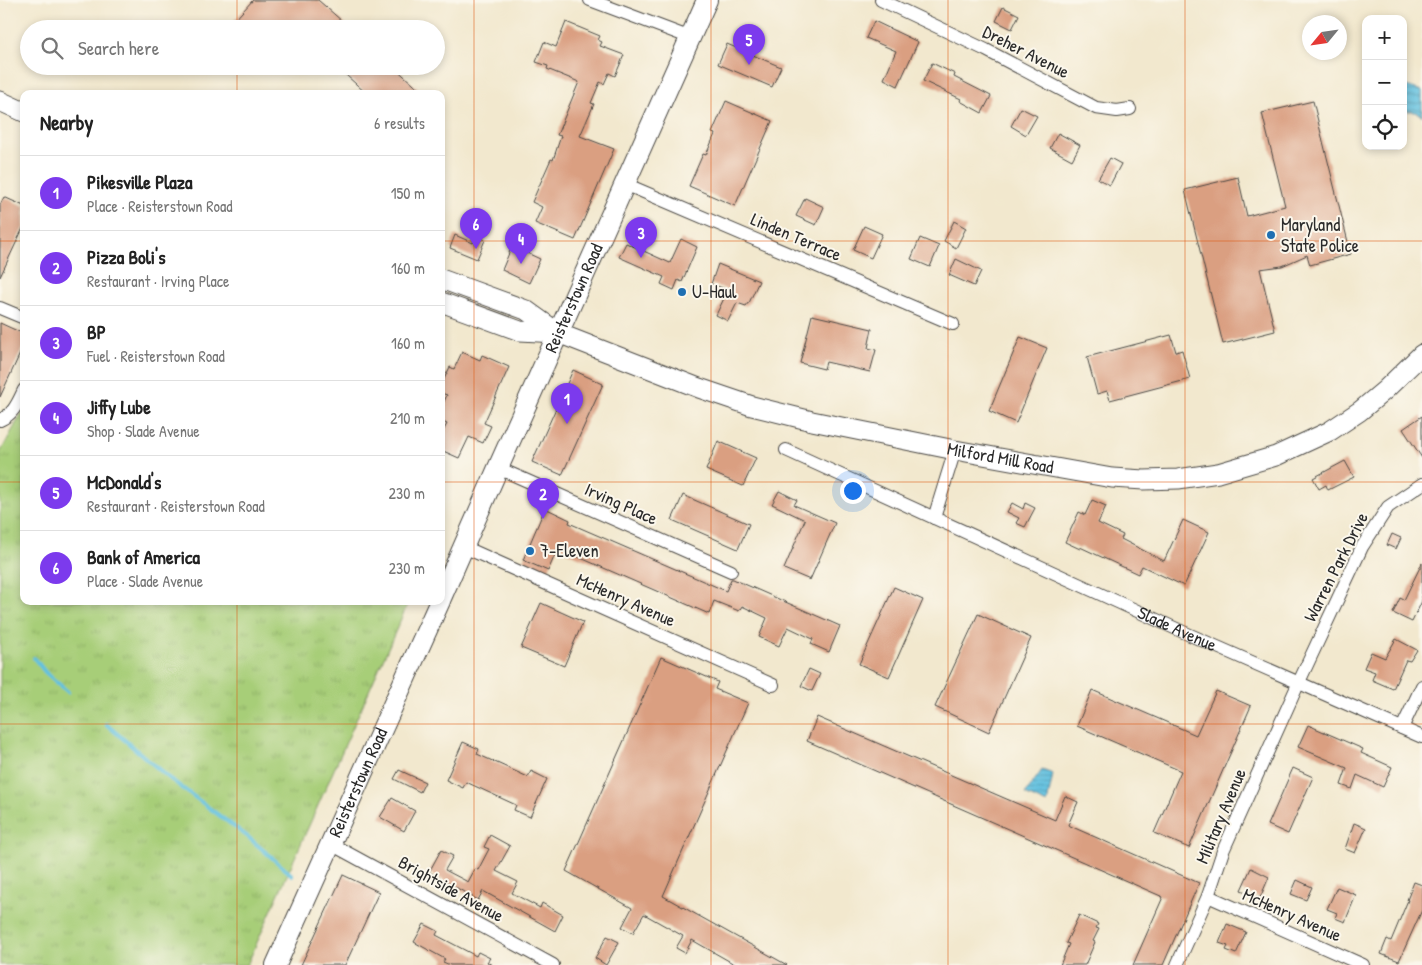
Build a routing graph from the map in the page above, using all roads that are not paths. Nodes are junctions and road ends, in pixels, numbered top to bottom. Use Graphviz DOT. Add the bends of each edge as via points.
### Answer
graph roads {
  1 [pos="590,0"];
  2 [pos="707,0"];
  3 [pos="881,0"];
  4 [pos="691,38"];
  5 [pos="0,101"];
  6 [pos="1130,109"];
  7 [pos="20,110"];
  8 [pos="625,184"];
  9 [pos="445,280"];
  10 [pos="445,303"];
  11 [pos="0,308"];
  12 [pos="20,316"];
  13 [pos="953,324"];
  14 [pos="558,333"];
  15 [pos="1422,354"];
  16 [pos="20,398"];
  17 [pos="0,420"];
  18 [pos="786,450"];
  19 [pos="956,450"];
  20 [pos="498,468"];
  21 [pos="1422,484"];
  22 [pos="934,518"];
  23 [pos="464,546"];
  24 [pos="731,571"];
  25 [pos="445,591"];
  26 [pos="439,605"];
  27 [pos="1298,682"];
  28 [pos="773,685"];
  29 [pos="1422,686"];
  30 [pos="1402,728"];
  31 [pos="1422,737"];
  32 [pos="332,844"];
  33 [pos="1208,896"];
  34 [pos="276,965"];
  35 [pos="553,965"];
  36 [pos="1177,965"];
  37 [pos="1363,965"];
  1 -- 4 [label="street"];
  2 -- 4 [label="main road, Reisterstown Road"];
  3 -- 6 [label="street, Dreher Avenue" via="1096,108"];
  4 -- 8 [label="main road, Reisterstown Road"];
  5 -- 7 [label="main road"];
  8 -- 13 [label="street, Linden Terrace"];
  8 -- 14 [label="main road, Reisterstown Road"];
  9 -- 14 [label="main road" via="526,310"];
  10 -- 14 [label="main road" via="520,331"];
  11 -- 12 [label="street"];
  14 -- 19 [label="main road, Milford Mill Road" via="752,406"];
  14 -- 20 [label="main road, Reisterstown Road"];
  15 -- 19 [label="main road, Milford Mill Road" via="1360,411 1330,431 1276,456 1218,473 1178,479 1112,478"];
  16 -- 17 [label="street" via="8,416"];
  18 -- 22 [label="street, Slade Avenue"];
  19 -- 22 [label="street"];
  20 -- 23 [label="main road, Reisterstown Road"];
  20 -- 24 [label="street, Irving Place"];
  21 -- 27 [label="street, Warren Park Drive" via="1388,507 1362,547"];
  22 -- 27 [label="street, Slade Avenue"];
  23 -- 25 [label="main road, Reisterstown Road"];
  23 -- 28 [label="street, McHenry Avenue"];
  26 -- 32 [label="main road, Reisterstown Road"];
  27 -- 30 [label="street, Slade Avenue"];
  27 -- 33 [label="street, Military Avenue" via="1223,851"];
  29 -- 30 [label="street"];
  30 -- 31 [label="street, Slade Avenue"];
  32 -- 34 [label="main road, Reisterstown Road"];
  32 -- 35 [label="street, Brightside Avenue"];
  33 -- 36 [label="street, Military Avenue"];
  33 -- 37 [label="street, McHenry Avenue"];
}
